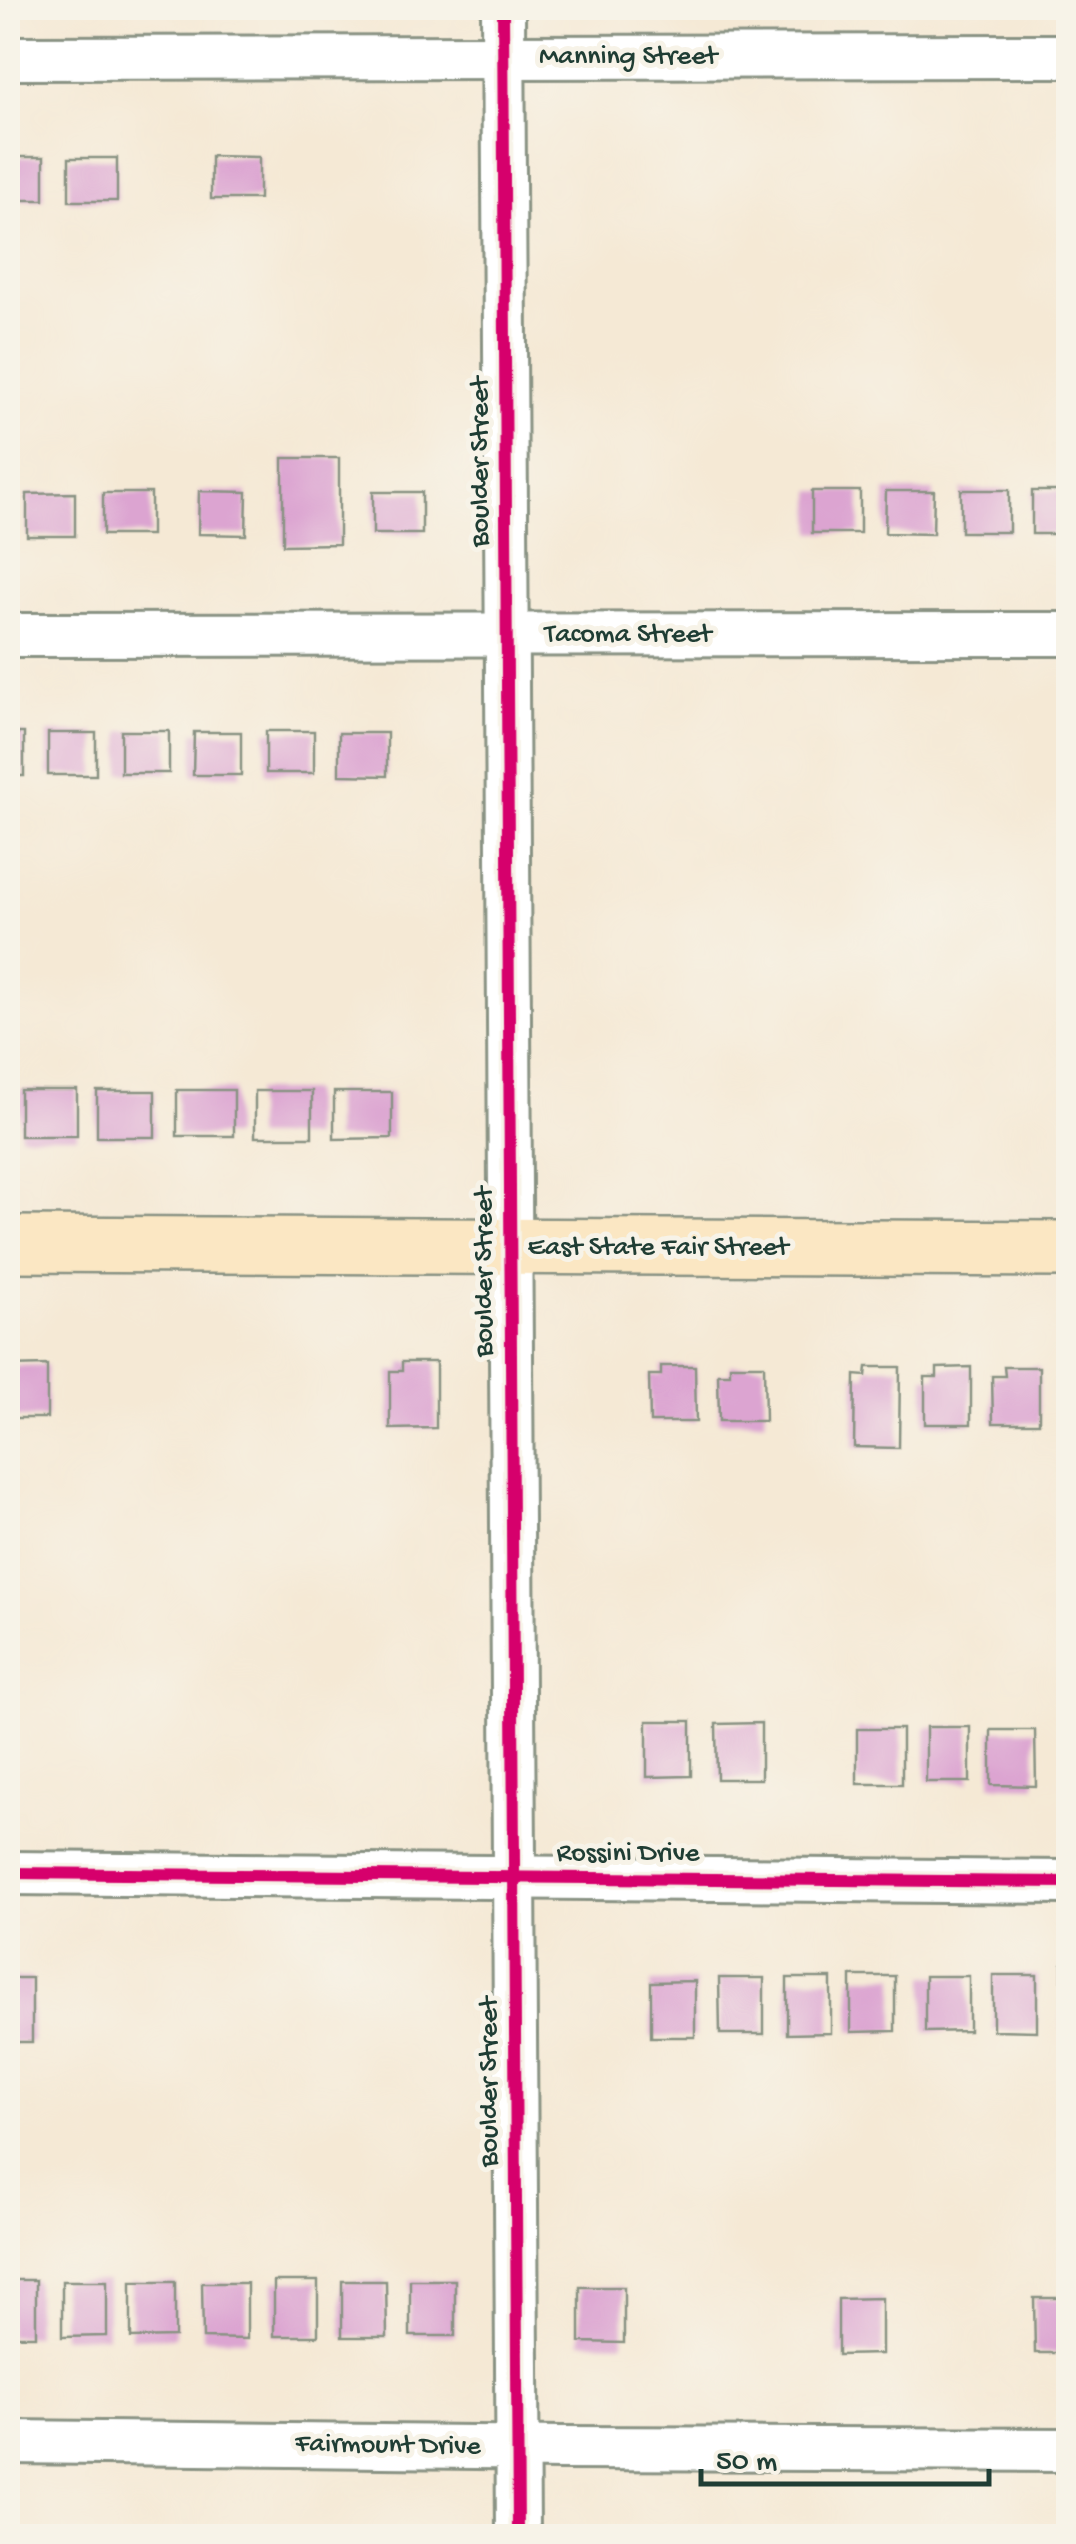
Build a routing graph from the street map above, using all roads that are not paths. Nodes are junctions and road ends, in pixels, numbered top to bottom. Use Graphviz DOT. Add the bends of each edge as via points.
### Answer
graph roads {
  1 [pos="503,8"];
  2 [pos="1068,56"];
  3 [pos="503,57"];
  4 [pos="8,58"];
  5 [pos="507,634"];
  6 [pos="1068,634"];
  7 [pos="8,635"];
  8 [pos="8,1244"];
  9 [pos="510,1248"];
  10 [pos="1068,1249"];
  11 [pos="8,1873"];
  12 [pos="514,1879"];
  13 [pos="1068,1882"];
  14 [pos="8,2442"];
  15 [pos="518,2448"];
  16 [pos="1068,2450"];
  17 [pos="518,2536"];
  1 -- 3 [label="street, Boulder Street"];
  2 -- 3 [label="street, Manning Street"];
  3 -- 4 [label="street, Manning Street"];
  3 -- 5 [label="street, Boulder Street"];
  5 -- 6 [label="street, Tacoma Street"];
  5 -- 7 [label="street, Tacoma Street"];
  5 -- 9 [label="street, Boulder Street"];
  8 -- 9 [label="street, East State Fair Street"];
  9 -- 10 [label="street, East State Fair Street"];
  9 -- 12 [label="street, Boulder Street"];
  11 -- 12 [label="street, Rossini Drive"];
  12 -- 13 [label="street, Rossini Drive"];
  12 -- 15 [label="street, Boulder Street"];
  14 -- 15 [label="street, Fairmount Drive"];
  15 -- 16 [label="street, Fairmount Drive"];
  15 -- 17 [label="street, Boulder Street"];
}
